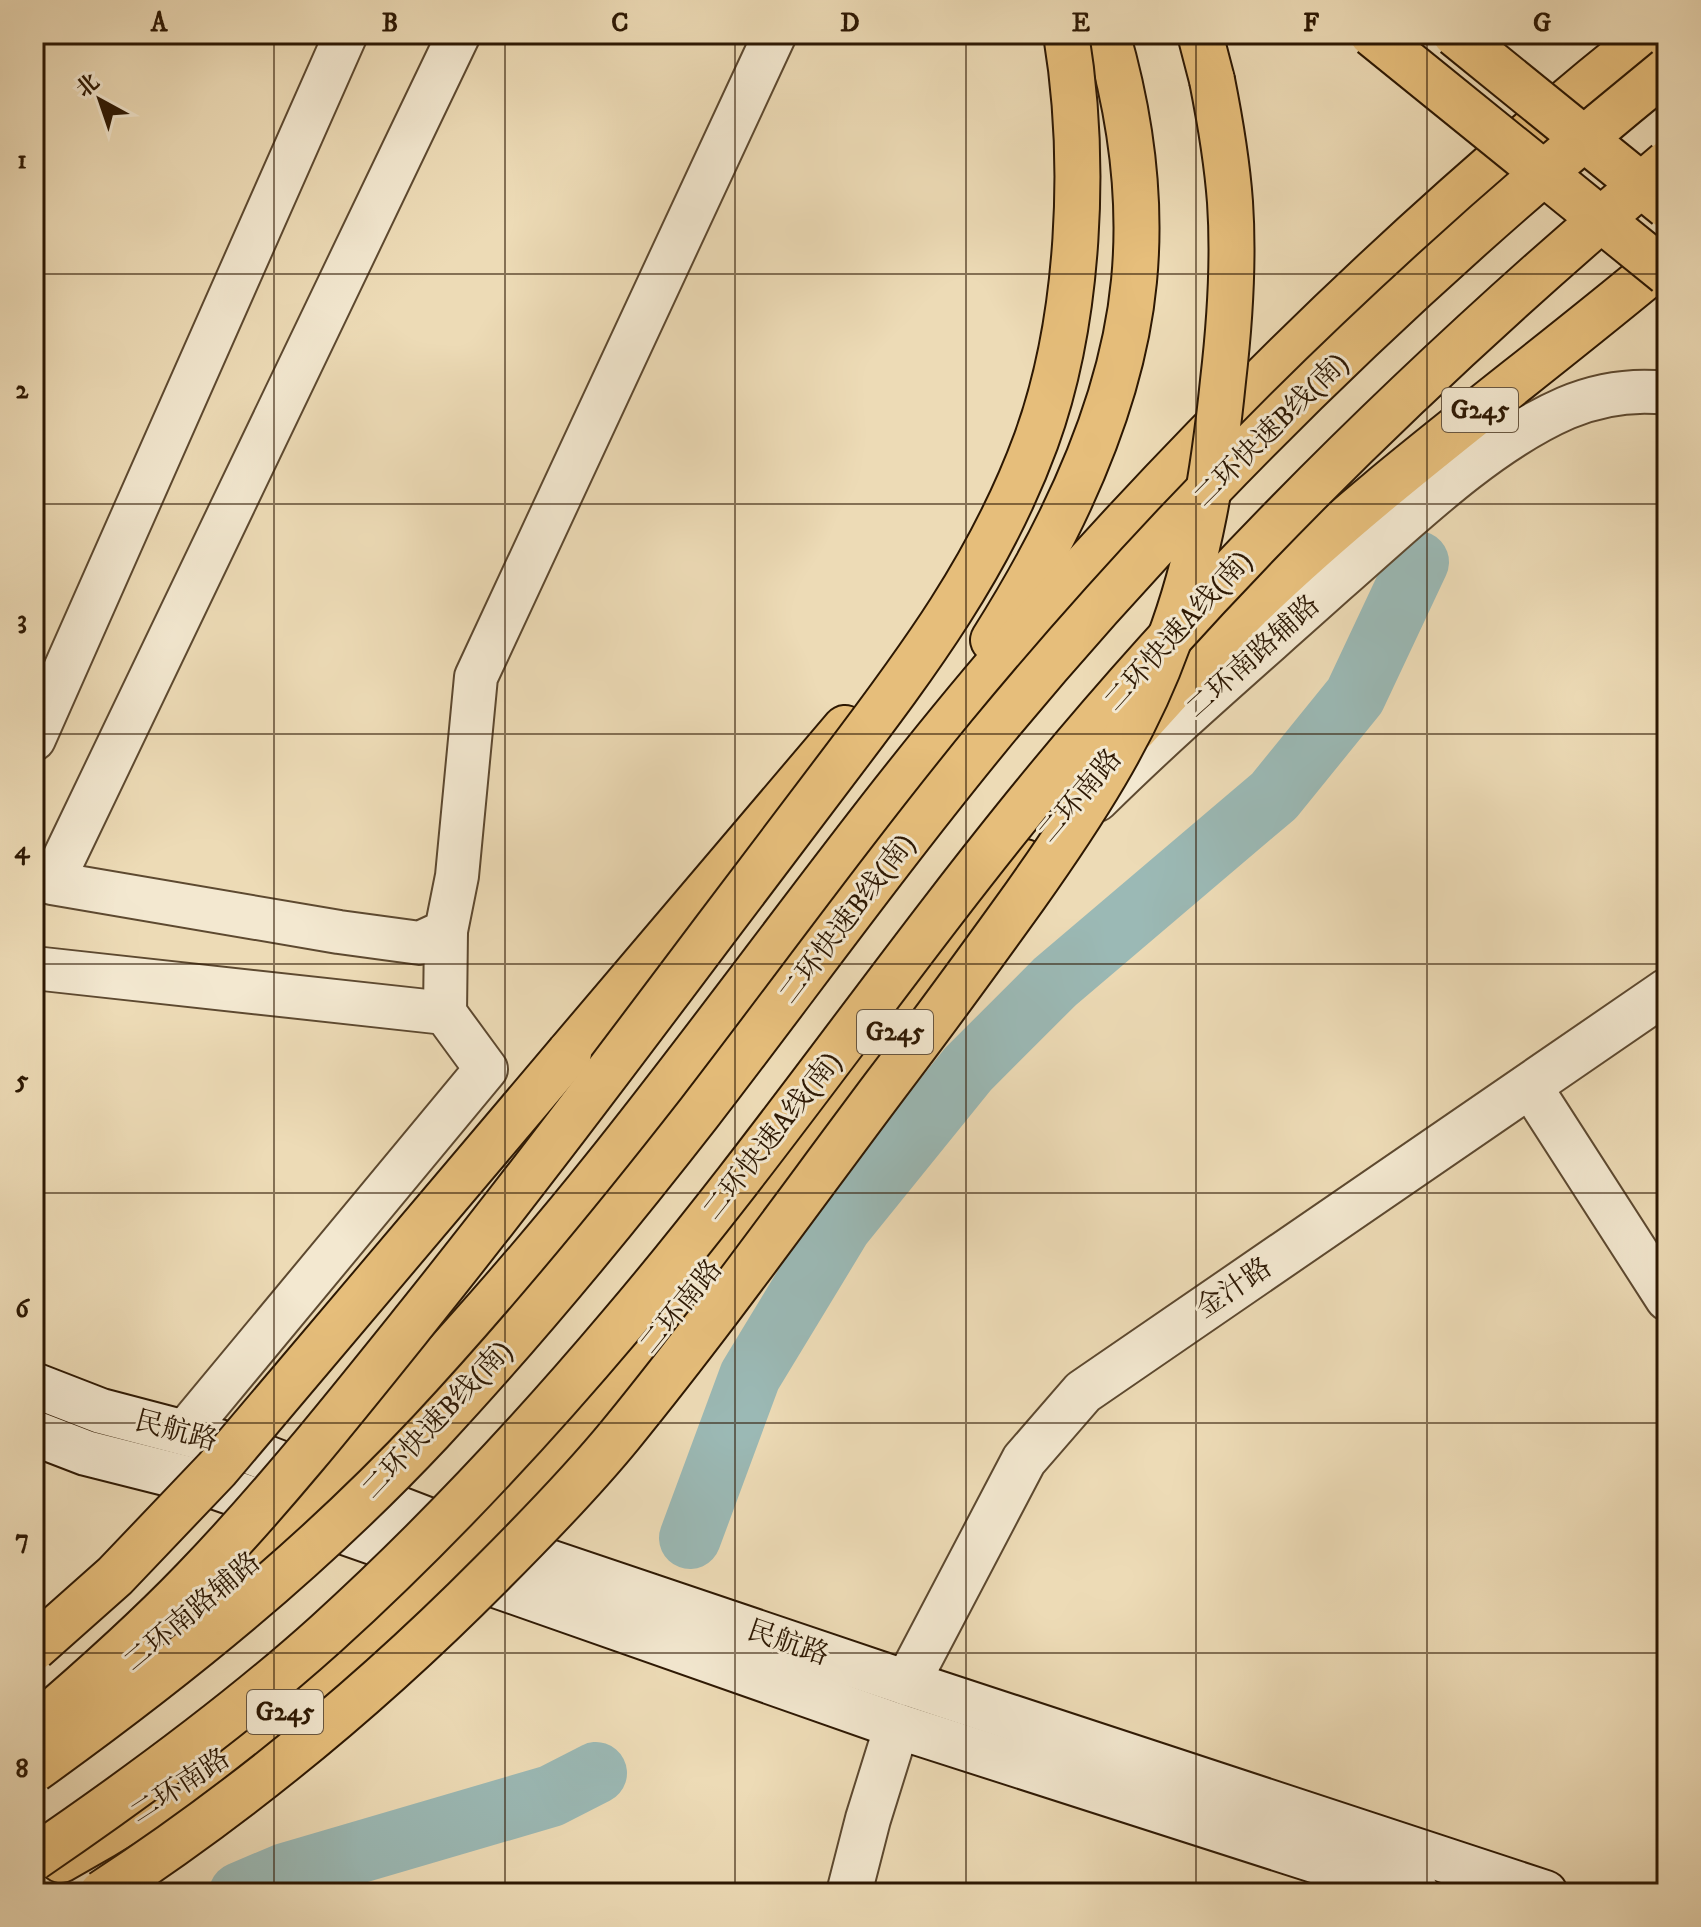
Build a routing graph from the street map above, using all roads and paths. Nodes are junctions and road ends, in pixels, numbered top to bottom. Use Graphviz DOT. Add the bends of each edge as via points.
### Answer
graph roads {
  1 [pos="346,34"];
  2 [pos="459,34"];
  3 [pos="775,34"];
  4 [pos="1066,34"];
  5 [pos="1200,34"];
  6 [pos="1372,34"];
  7 [pos="1455,34"];
  8 [pos="1649,34"];
  9 [pos="1108,39"];
  10 [pos="1667,70"];
  11 [pos="1667,163"];
  12 [pos="1667,177"];
  13 [pos="1667,206"];
  14 [pos="1667,259"];
  15 [pos="1667,273"];
  16 [pos="1667,393"];
  17 [pos="1014,497"];
  18 [pos="1197,660"];
  19 [pos="34,739"];
  20 [pos="844,857"];
  21 [pos="446,931"];
  22 [pos="34,968"];
  23 [pos="1667,991"];
  24 [pos="445,1013"];
  25 [pos="904,1020"];
  26 [pos="1530,1086"];
  27 [pos="1667,1299"];
  28 [pos="34,1385"];
  29 [pos="34,1433"];
  30 [pos="184,1433"];
  31 [pos="330,1482"];
  32 [pos="299,1516"];
  33 [pos="477,1537"];
  34 [pos="446,1568"];
  35 [pos="34,1648"];
  36 [pos="907,1683"];
  37 [pos="34,1720"];
  38 [pos="897,1726"];
  39 [pos="34,1728"];
  40 [pos="34,1770"];
  41 [pos="34,1779"];
  42 [pos="34,1858"];
  43 [pos="34,1875"];
  44 [pos="100,1893"];
  45 [pos="849,1893"];
  46 [pos="1417,1893"];
  47 [pos="1545,1893"];
  1 -- 19 [label="street"];
  2 -- 21 [label="street" via="52,883 420,943"];
  3 -- 21 [label="street" via="476,677 457,876"];
  4 -- 17 [label="main road, bridge" via="1076,166 1067,328 1037,438"];
  5 -- 44 [label="main road, bridge" via="1220,119 1230,202 1231,280 1222,397 1209,490 1186,590 1149,694 1122,745 990,946 693,1341 571,1491 420,1644 319,1734 224,1809"];
  6 -- 15 [label="main road, bridge"];
  7 -- 13 [label="main road, bridge"];
  8 -- 20 [label="main road" via="1410,240 1211,432 1023,635"];
  9 -- 20 [label="main road" via="1133,159 1137,218 1134,282 1122,352 1098,430 1061,518 1007,617 936,730"];
  10 -- 40 [label="main road, 二环快速B线(南), bridge" via="1372,330 1117,588 932,807 634,1195 427,1435 274,1584 193,1652"];
  11 -- 42 [label="main road, 二环快速A线(南), bridge" via="1390,412 1171,636 988,852 672,1264 479,1484 334,1627 239,1708"];
  12 -- 18 [label="main road" via="1554,271 1391,426"];
  14 -- 18 [label="main road, 二环南路 / G245" via="1391,482"];
  16 -- 25 [label="street, 二环南路辅路" via="1615,393 1566,408 1513,438 1421,508 1088,809 1002,901"];
  17 -- 35 [label="main road, bridge" via="881,685 363,1300 163,1527"];
  17 -- 39 [label="main road, bridge" via="976,572 895,692 441,1289 242,1529 143,1632"];
  18 -- 25 [label="main road, 二环南路 / G245" via="1054,826"];
  20 -- 31 [label="main road" via="547,1239"];
  21 -- 24 [label="street"];
  22 -- 24 [label="street"];
  23 -- 26 [label="main road, 金汁路"];
  24 -- 30 [label="street" via="486,1069"];
  25 -- 33 [label="main road, 二环南路 / G245" via="650,1345"];
  26 -- 27 [label="street"];
  26 -- 36 [label="main road, 金汁路" via="1083,1392 1024,1460"];
  28 -- 30 [label="main road, 民航路" via="101,1411"];
  29 -- 32 [label="main road, 民航路"];
  30 -- 31 [label="main road, 民航路"];
  31 -- 32 [label="main road"];
  31 -- 33 [label="main road, 民航路"];
  32 -- 34 [label="main road, 民航路"];
  32 -- 37 [label="street, 二环南路辅路" via="228,1589 164,1643 104,1684"];
  32 -- 41 [label="main road" via="157,1672"];
  33 -- 34 [label="main road, 二环南路 / G245"];
  33 -- 36 [label="main road, 民航路"];
  34 -- 38 [label="main road, 民航路"];
  34 -- 43 [label="main road, 二环南路 / G245" via="331,1675 252,1738 175,1792"];
  34 -- 44 [label="street" via="281,1736"];
  36 -- 47 [label="main road, 民航路"];
  38 -- 45 [label="main road"];
  38 -- 46 [label="main road, 民航路"];
}
